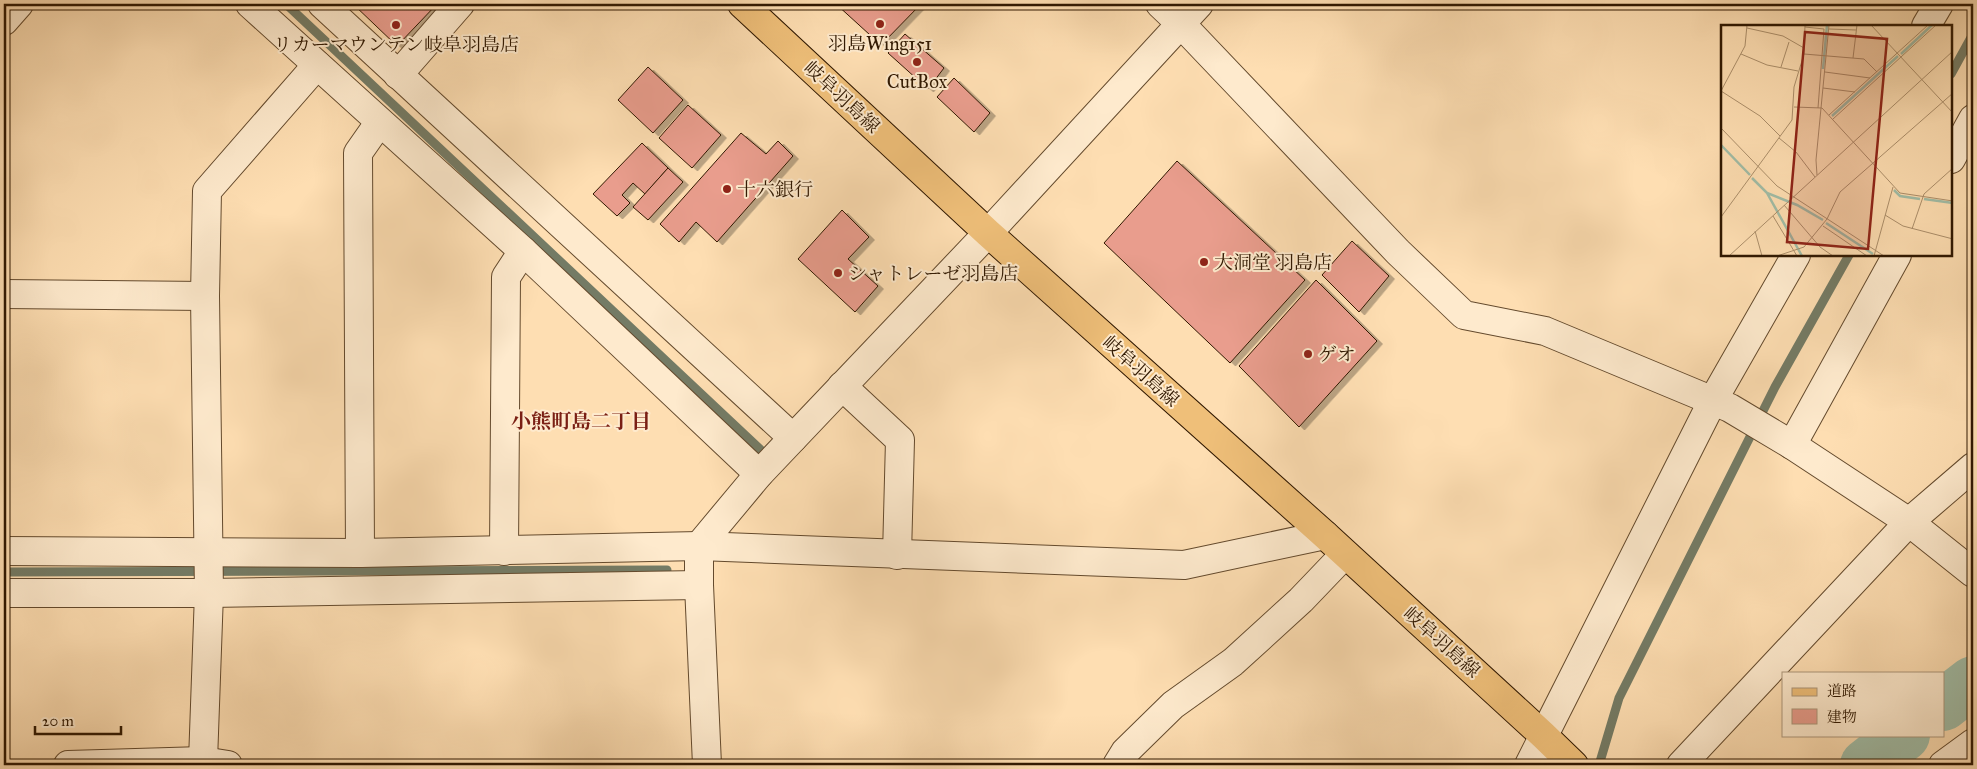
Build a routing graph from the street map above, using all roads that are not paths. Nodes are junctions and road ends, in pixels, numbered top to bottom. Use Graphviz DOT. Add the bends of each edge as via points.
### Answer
graph roads {
  1 [pos="19,4"];
  2 [pos="250,4"];
  3 [pos="322,4"];
  4 [pos="460,4"];
  5 [pos="742,4"];
  6 [pos="1160,4"];
  7 [pos="1200,4"];
  8 [pos="1939,4"];
  9 [pos="4,21"];
  10 [pos="1181,24"];
  11 [pos="1927,25"];
  12 [pos="317,65"];
  13 [pos="398,75"];
  14 [pos="1973,119"];
  15 [pos="380,123"];
  16 [pos="1952,157"];
  17 [pos="988,233"];
  18 [pos="523,252"];
  19 [pos="1796,256"];
  20 [pos="1897,256"];
  21 [pos="4,294"];
  22 [pos="205,296"];
  23 [pos="842,386"];
  24 [pos="1721,405"];
  25 [pos="793,438"];
  26 [pos="1784,440"];
  27 [pos="1973,467"];
  28 [pos="759,474"];
  29 [pos="1909,522"];
  30 [pos="1325,535"];
  31 [pos="699,546"];
  32 [pos="4,551"];
  33 [pos="504,551"];
  34 [pos="360,553"];
  35 [pos="1345,554"];
  36 [pos="897,555"];
  37 [pos="445,571"];
  38 [pos="209,573"];
  39 [pos="1973,573"];
  40 [pos="698,585"];
  41 [pos="4,593"];
  42 [pos="1543,735"];
  43 [pos="1973,743"];
  44 [pos="1129,761"];
  45 [pos="1569,761"];
  46 [pos="216,763"];
  47 [pos="149,764"];
  48 [pos="68,765"];
  49 [pos="707,765"];
  50 [pos="1529,765"];
  51 [pos="1681,765"];
  52 [pos="1944,765"];
  1 -- 9 [label="street"];
  2 -- 12 [label="street"];
  3 -- 13 [label="street"];
  4 -- 13 [label="street"];
  5 -- 17 [label="main road, 岐阜羽島線"];
  6 -- 10 [label="street"];
  7 -- 10 [label="street"];
  8 -- 11 [label="street"];
  10 -- 17 [label="street"];
  10 -- 24 [label="street" via="1398,252 1464,314 1545,331"];
  12 -- 15 [label="street"];
  12 -- 22 [label="street" via="207,191"];
  13 -- 25 [label="street"];
  14 -- 16 [label="street"];
  15 -- 18 [label="street"];
  15 -- 34 [label="street" via="358,153"];
  17 -- 23 [label="street"];
  17 -- 30 [label="main road, 岐阜羽島線"];
  18 -- 28 [label="street"];
  18 -- 33 [label="street" via="506,277"];
  19 -- 24 [label="street"];
  20 -- 26 [label="street"];
  21 -- 22 [label="street"];
  22 -- 38 [label="street"];
  23 -- 25 [label="street"];
  23 -- 36 [label="street" via="900,440"];
  24 -- 26 [label="street"];
  24 -- 42 [label="street"];
  25 -- 28 [label="street"];
  26 -- 29 [label="street"];
  27 -- 29 [label="street"];
  28 -- 31 [label="street"];
  29 -- 39 [label="street"];
  29 -- 51 [label="street"];
  30 -- 35 [label="main road, 岐阜羽島線"];
  30 -- 36 [label="street" via="1184,565"];
  31 -- 33 [label="street"];
  31 -- 36 [label="street"];
  31 -- 40 [label="street"];
  32 -- 38 [label="street"];
  33 -- 37 [label="street"];
  34 -- 37 [label="street"];
  34 -- 38 [label="street"];
  35 -- 42 [label="main road, 岐阜羽島線"];
  35 -- 44 [label="street" via="1301,600 1233,662 1173,705"];
  37 -- 38 [label="street"];
  37 -- 40 [label="street"];
  38 -- 41 [label="street"];
  38 -- 46 [label="street"];
  40 -- 49 [label="street"];
  42 -- 45 [label="main road, 岐阜羽島線"];
  42 -- 50 [label="street"];
  43 -- 52 [label="street"];
  46 -- 47 [label="street"];
  47 -- 48 [label="street"];
}
